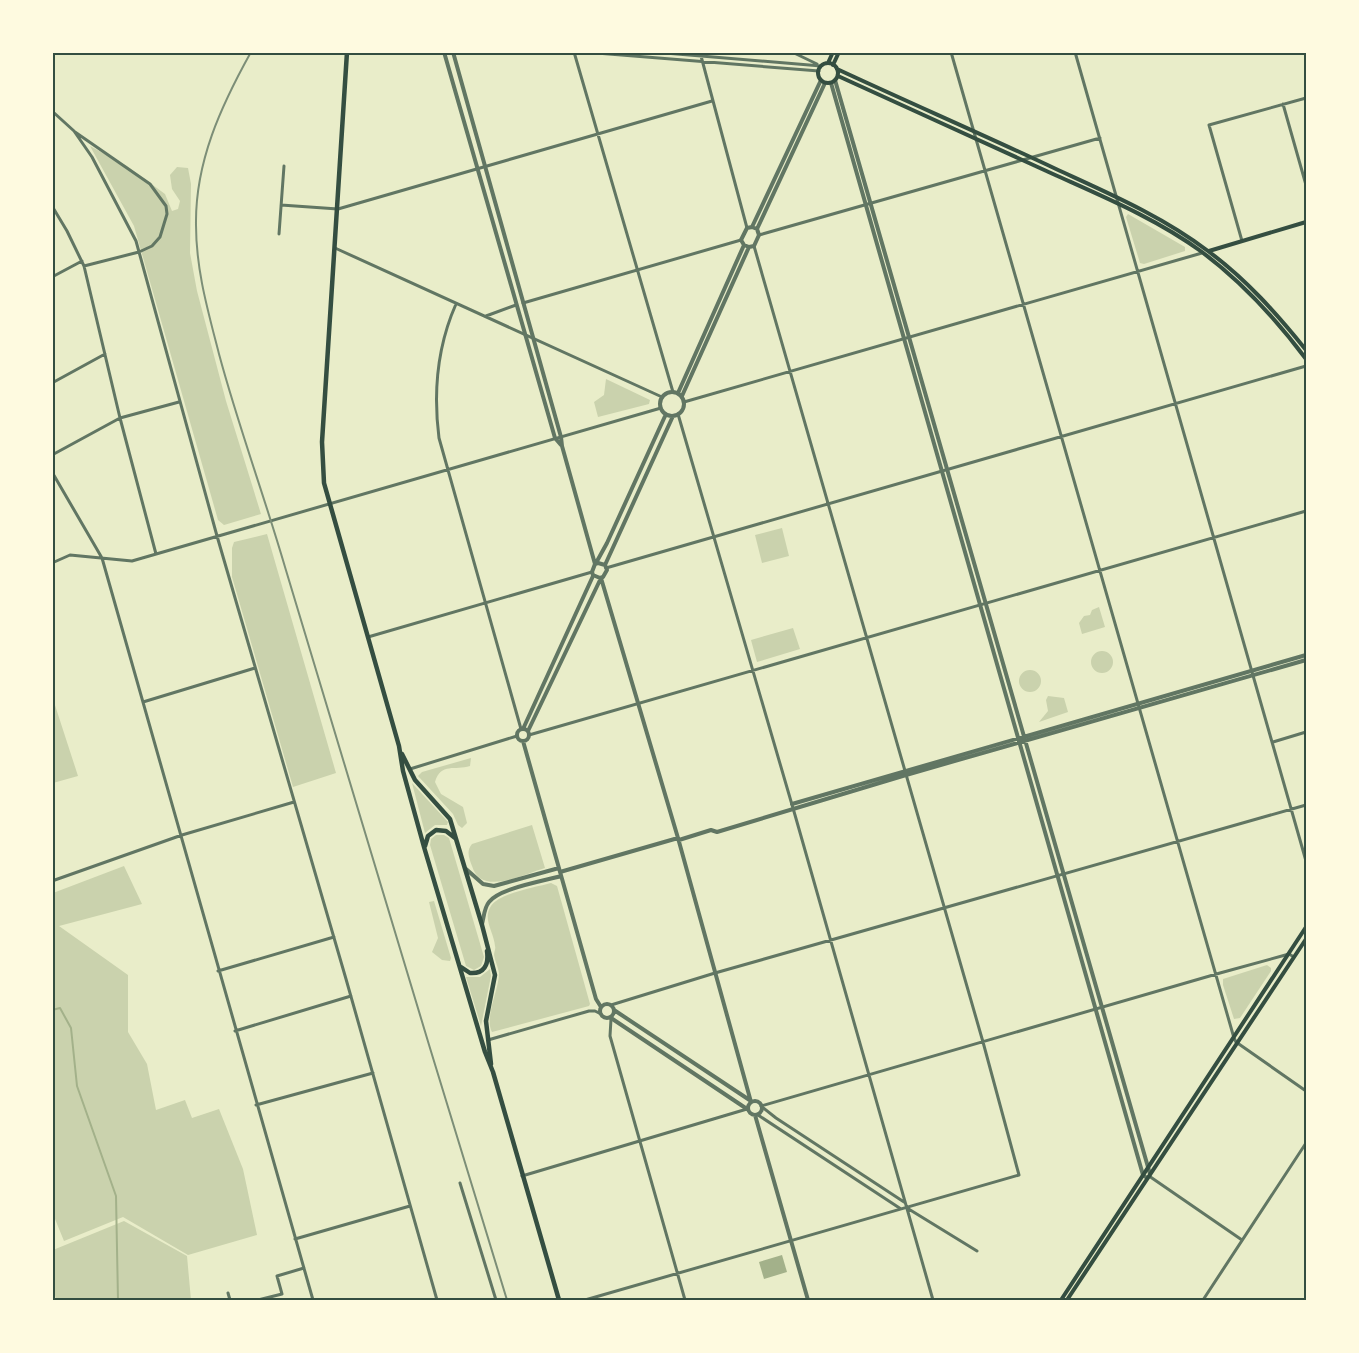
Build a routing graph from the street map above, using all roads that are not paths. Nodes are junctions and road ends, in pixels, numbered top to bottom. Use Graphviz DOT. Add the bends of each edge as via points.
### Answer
graph roads {
  1 [pos="347,52"];
  2 [pos="444,52"];
  3 [pos="453,52"];
  4 [pos="574,52"];
  5 [pos="584,52"];
  6 [pos="653,52"];
  7 [pos="792,52"];
  8 [pos="833,52"];
  9 [pos="838,52"];
  10 [pos="951,52"];
  11 [pos="1075,52"];
  12 [pos="702,54"];
  13 [pos="639,55"];
  14 [pos="702,62"];
  15 [pos="830,64"];
  16 [pos="820,69"];
  17 [pos="837,69"];
  18 [pos="830,80"];
  19 [pos="1306,98"];
  20 [pos="712,101"];
  21 [pos="1282,104"];
  22 [pos="52,111"];
  23 [pos="74,131"];
  24 [pos="972,131"];
  25 [pos="598,134"];
  26 [pos="1100,138"];
  27 [pos="975,139"];
  28 [pos="1002,144"];
  29 [pos="855,147"];
  30 [pos="849,149"];
  31 [pos="1000,149"];
  32 [pos="1031,157"];
  33 [pos="1022,159"];
  34 [pos="284,166"];
  35 [pos="484,167"];
  36 [pos="477,168"];
  37 [pos="984,171"];
  38 [pos="1083,181"];
  39 [pos="1306,185"];
  40 [pos="1081,186"];
  41 [pos="1116,196"];
  42 [pos="1119,203"];
  43 [pos="867,204"];
  44 [pos="281,205"];
  45 [pos="52,206"];
  46 [pos="338,209"];
  47 [pos="1306,222"];
  48 [pos="1161,223"];
  49 [pos="749,227"];
  50 [pos="757,229"];
  51 [pos="279,234"];
  52 [pos="759,235"];
  53 [pos="1242,241"];
  54 [pos="743,243"];
  55 [pos="752,247"];
  56 [pos="335,248"];
  57 [pos="1209,251"];
  58 [pos="139,252"];
  59 [pos="1202,253"];
  60 [pos="82,261"];
  61 [pos="84,266"];
  62 [pos="637,271"];
  63 [pos="1137,271"];
  64 [pos="52,278"];
  65 [pos="523,303"];
  66 [pos="456,304"];
  67 [pos="1023,304"];
  68 [pos="517,305"];
  69 [pos="484,316"];
  70 [pos="1282,323"];
  71 [pos="526,335"];
  72 [pos="909,337"];
  73 [pos="534,339"];
  74 [pos="903,339"];
  75 [pos="1306,350"];
  76 [pos="105,354"];
  77 [pos="1306,359"];
  78 [pos="1306,366"];
  79 [pos="790,371"];
  80 [pos="52,383"];
  81 [pos="677,394"];
  82 [pos="662,397"];
  83 [pos="179,402"];
  84 [pos="684,402"];
  85 [pos="1175,404"];
  86 [pos="661,408"];
  87 [pos="666,414"];
  88 [pos="675,415"];
  89 [pos="120,418"];
  90 [pos="561,436"];
  91 [pos="1062,436"];
  92 [pos="555,438"];
  93 [pos="562,446"];
  94 [pos="52,455"];
  95 [pos="447,470"];
  96 [pos="944,470"];
  97 [pos="52,472"];
  98 [pos="629,496"];
  99 [pos="634,498"];
  100 [pos="329,503"];
  101 [pos="828,505"];
  102 [pos="1306,511"];
  103 [pos="217,536"];
  104 [pos="714,537"];
  105 [pos="1214,537"];
  106 [pos="156,554"];
  107 [pos="102,558"];
  108 [pos="52,562"];
  109 [pos="595,564"];
  110 [pos="605,567"];
  111 [pos="1099,569"];
  112 [pos="592,574"];
  113 [pos="601,578"];
  114 [pos="486,603"];
  115 [pos="983,604"];
  116 [pos="995,635"];
  117 [pos="368,637"];
  118 [pos="989,637"];
  119 [pos="866,638"];
  120 [pos="1306,655"];
  121 [pos="1306,660"];
  122 [pos="552,666"];
  123 [pos="255,668"];
  124 [pos="557,669"];
  125 [pos="752,670"];
  126 [pos="1252,673"];
  127 [pos="1006,677"];
  128 [pos="1001,679"];
  129 [pos="1195,689"];
  130 [pos="142,702"];
  131 [pos="1137,703"];
  132 [pos="638,704"];
  133 [pos="1139,709"];
  134 [pos="1079,723"];
  135 [pos="522,729"];
  136 [pos="1306,732"];
  137 [pos="529,733"];
  138 [pos="517,736"];
  139 [pos="1022,739"];
  140 [pos="523,741"];
  141 [pos="1273,742"];
  142 [pos="400,752"];
  143 [pos="410,769"];
  144 [pos="905,773"];
  145 [pos="294,802"];
  146 [pos="1306,805"];
  147 [pos="793,806"];
  148 [pos="1292,809"];
  149 [pos="182,835"];
  150 [pos="678,839"];
  151 [pos="1176,842"];
  152 [pos="458,843"];
  153 [pos="425,850"];
  154 [pos="1306,861"];
  155 [pos="466,869"];
  156 [pos="560,872"];
  157 [pos="1060,875"];
  158 [pos="52,881"];
  159 [pos="944,909"];
  160 [pos="482,925"];
  161 [pos="1306,927"];
  162 [pos="334,937"];
  163 [pos="486,938"];
  164 [pos="1306,939"];
  165 [pos="830,941"];
  166 [pos="1292,956"];
  167 [pos="459,965"];
  168 [pos="218,971"];
  169 [pos="715,974"];
  170 [pos="1215,975"];
  171 [pos="351,996"];
  172 [pos="611,1005"];
  173 [pos="601,1007"];
  174 [pos="1099,1008"];
  175 [pos="614,1010"];
  176 [pos="601,1014"];
  177 [pos="611,1018"];
  178 [pos="235,1031"];
  179 [pos="488,1040"];
  180 [pos="1235,1040"];
  181 [pos="983,1042"];
  182 [pos="373,1072"];
  183 [pos="493,1072"];
  184 [pos="868,1075"];
  185 [pos="1306,1091"];
  186 [pos="751,1102"];
  187 [pos="256,1106"];
  188 [pos="762,1106"];
  189 [pos="747,1109"];
  190 [pos="756,1115"];
  191 [pos="1186,1115"];
  192 [pos="639,1140"];
  193 [pos="1306,1143"];
  194 [pos="823,1149"];
  195 [pos="819,1155"];
  196 [pos="1148,1168"];
  197 [pos="522,1176"];
  198 [pos="1147,1176"];
  199 [pos="460,1184"];
  200 [pos="905,1203"];
  201 [pos="410,1206"];
  202 [pos="906,1208"];
  203 [pos="901,1209"];
  204 [pos="295,1239"];
  205 [pos="1242,1240"];
  206 [pos="792,1242"];
  207 [pos="1098,1249"];
  208 [pos="976,1251"];
  209 [pos="303,1268"];
  210 [pos="677,1274"];
  211 [pos="228,1293"];
  212 [pos="230,1300"];
  213 [pos="258,1300"];
  214 [pos="313,1300"];
  215 [pos="437,1300"];
  216 [pos="496,1300"];
  217 [pos="559,1300"];
  218 [pos="585,1300"];
  219 [pos="685,1300"];
  220 [pos="808,1300"];
  221 [pos="933,1300"];
  222 [pos="1061,1300"];
  223 [pos="1067,1300"];
  224 [pos="1203,1300"];
  1 -- 46 [label="main road"];
  2 -- 36 [label="street"];
  3 -- 35 [label="street"];
  4 -- 25 [label="street"];
  5 -- 13 [label="street"];
  6 -- 12 [label="street"];
  7 -- 16 [label="street"];
  8 -- 15 [label="main road"];
  9 -- 15 [label="main road"];
  10 -- 24 [label="street"];
  11 -- 26 [label="street"];
  12 -- 14 [label="street"];
  12 -- 16 [label="street"];
  13 -- 14 [label="street"];
  14 -- 16 [label="street"];
  14 -- 20 [label="street"];
  15 -- 16 [label="main road"];
  15 -- 17 [label="main road"];
  16 -- 18 [label="main road"];
  17 -- 18 [label="main road"];
  17 -- 24 [label="main road"];
  18 -- 27 [label="main road"];
  18 -- 29 [label="street"];
  18 -- 30 [label="street"];
  18 -- 49 [label="street"];
  18 -- 50 [label="street"];
  19 -- 21 [label="street"];
  20 -- 25 [label="street"];
  20 -- 49 [label="street"];
  21 -- 39 [label="street"];
  21 -- 53 [label="street" via="1209,125"];
  22 -- 23 [label="street"];
  23 -- 58 [label="street" via="107,183"];
  23 -- 58 [label="street" via="150,184 166,206 166,223 160,237"];
  24 -- 27 [label="street"];
  24 -- 28 [label="main road"];
  25 -- 35 [label="street"];
  25 -- 62 [label="street"];
  26 -- 32 [label="street"];
  26 -- 41 [label="street"];
  27 -- 31 [label="main road"];
  27 -- 37 [label="street"];
  28 -- 31 [label="main road"];
  28 -- 32 [label="main road"];
  29 -- 30 [label="street"];
  29 -- 43 [label="street"];
  30 -- 43 [label="street"];
  31 -- 33 [label="main road"];
  32 -- 33 [label="street"];
  32 -- 38 [label="main road"];
  33 -- 37 [label="street"];
  33 -- 40 [label="main road"];
  34 -- 44 [label="street"];
  35 -- 36 [label="street"];
  35 -- 65 [label="street"];
  36 -- 46 [label="street"];
  36 -- 68 [label="street"];
  37 -- 43 [label="street"];
  37 -- 67 [label="street"];
  38 -- 40 [label="main road"];
  38 -- 41 [label="main road"];
  40 -- 42 [label="main road"];
  41 -- 42 [label="street"];
  41 -- 48 [label="main road"];
  42 -- 48 [label="main road"];
  42 -- 63 [label="street"];
  43 -- 52 [label="street"];
  43 -- 72 [label="street"];
  43 -- 74 [label="street"];
  44 -- 46 [label="street"];
  44 -- 51 [label="street"];
  45 -- 60 [label="street"];
  46 -- 56 [label="main road"];
  47 -- 53 [label="main road"];
  48 -- 57 [label="main road"];
  48 -- 59 [label="main road"];
  49 -- 50 [label="street"];
  49 -- 54 [label="street"];
  50 -- 52 [label="street"];
  52 -- 55 [label="street"];
  53 -- 57 [label="main road"];
  54 -- 55 [label="street"];
  54 -- 62 [label="street"];
  54 -- 81 [label="street"];
  55 -- 79 [label="street"];
  55 -- 81 [label="street"];
  56 -- 66 [label="street"];
  56 -- 100 [label="main road" via="322,442"];
  57 -- 59 [label="main road"];
  57 -- 70 [label="main road"];
  58 -- 61 [label="street"];
  58 -- 83 [label="street"];
  59 -- 63 [label="street"];
  59 -- 70 [label="main road"];
  60 -- 61 [label="street"];
  60 -- 64 [label="street"];
  61 -- 76 [label="street"];
  62 -- 65 [label="street"];
  62 -- 81 [label="street"];
  63 -- 67 [label="street"];
  63 -- 85 [label="street"];
  65 -- 73 [label="street"];
  66 -- 69 [label="street"];
  66 -- 95 [label="street" via="441,348 436,385 437,423"];
  67 -- 72 [label="street"];
  67 -- 91 [label="street"];
  68 -- 69 [label="street"];
  68 -- 71 [label="street"];
  69 -- 71 [label="street"];
  70 -- 75 [label="main road"];
  70 -- 77 [label="main road"];
  71 -- 73 [label="street"];
  71 -- 92 [label="street"];
  72 -- 74 [label="street"];
  72 -- 96 [label="street"];
  73 -- 82 [label="street"];
  73 -- 90 [label="street"];
  74 -- 79 [label="street"];
  74 -- 96 [label="street"];
  76 -- 80 [label="street"];
  76 -- 89 [label="street"];
  78 -- 85 [label="street"];
  79 -- 84 [label="street"];
  79 -- 101 [label="street"];
  81 -- 82 [label="street"];
  81 -- 84 [label="street"];
  82 -- 86 [label="street"];
  83 -- 89 [label="street"];
  83 -- 103 [label="street"];
  84 -- 88 [label="street" via="683,409"];
  85 -- 91 [label="street"];
  85 -- 105 [label="street"];
  86 -- 87 [label="street"];
  86 -- 90 [label="street"];
  87 -- 88 [label="street"];
  87 -- 98 [label="street"];
  88 -- 99 [label="street"];
  88 -- 104 [label="street"];
  89 -- 94 [label="street"];
  89 -- 106 [label="street"];
  90 -- 92 [label="street"];
  90 -- 93 [label="street"];
  91 -- 96 [label="street"];
  91 -- 111 [label="street"];
  92 -- 93 [label="street"];
  92 -- 95 [label="street"];
  93 -- 109 [label="street"];
  95 -- 100 [label="street"];
  95 -- 114 [label="street"];
  96 -- 101 [label="street"];
  96 -- 115 [label="street"];
  97 -- 107 [label="street"];
  98 -- 99 [label="street"];
  98 -- 109 [label="street"];
  99 -- 110 [label="street"];
  100 -- 103 [label="street"];
  100 -- 117 [label="main road"];
  101 -- 104 [label="street"];
  101 -- 119 [label="street"];
  102 -- 105 [label="street"];
  103 -- 106 [label="street"];
  103 -- 123 [label="street"];
  104 -- 110 [label="street"];
  104 -- 125 [label="street"];
  105 -- 111 [label="street"];
  105 -- 126 [label="street"];
  106 -- 107 [label="street" via="132,561"];
  107 -- 108 [label="street" via="70,555"];
  107 -- 130 [label="street"];
  109 -- 110 [label="street"];
  109 -- 112 [label="street"];
  110 -- 113 [label="street"];
  111 -- 115 [label="street"];
  111 -- 131 [label="street"];
  112 -- 113 [label="street"];
  112 -- 114 [label="street"];
  112 -- 122 [label="street"];
  113 -- 124 [label="street"];
  113 -- 132 [label="street"];
  114 -- 117 [label="street"];
  114 -- 135 [label="street"];
  115 -- 116 [label="street"];
  115 -- 118 [label="street"];
  115 -- 119 [label="street"];
  116 -- 118 [label="street"];
  116 -- 127 [label="street"];
  117 -- 142 [label="main road"];
  118 -- 128 [label="street"];
  119 -- 125 [label="street"];
  119 -- 144 [label="street"];
  120 -- 126 [label="street"];
  121 -- 126 [label="street"];
  122 -- 124 [label="street"];
  122 -- 135 [label="street"];
  123 -- 130 [label="street"];
  123 -- 145 [label="street"];
  124 -- 137 [label="street"];
  125 -- 132 [label="street"];
  125 -- 147 [label="street"];
  126 -- 129 [label="street"];
  126 -- 141 [label="street"];
  127 -- 128 [label="street"];
  127 -- 139 [label="street"];
  128 -- 139 [label="street"];
  129 -- 131 [label="street"];
  129 -- 133 [label="street"];
  130 -- 149 [label="street"];
  131 -- 133 [label="street"];
  131 -- 134 [label="street"];
  132 -- 137 [label="street"];
  132 -- 150 [label="street"];
  133 -- 134 [label="street"];
  133 -- 151 [label="street"];
  134 -- 139 [label="street"];
  135 -- 137 [label="street"];
  135 -- 138 [label="street"];
  136 -- 141 [label="street"];
  137 -- 140 [label="street" via="528,740"];
  138 -- 140 [label="street"];
  138 -- 143 [label="street"];
  139 -- 144 [label="street"];
  139 -- 157 [label="street"];
  140 -- 156 [label="street"];
  141 -- 148 [label="street"];
  142 -- 143 [label="main road"];
  142 -- 153 [label="main road"];
  143 -- 152 [label="main road" via="420,787 450,819"];
  144 -- 147 [label="street"];
  144 -- 159 [label="street"];
  145 -- 149 [label="street"];
  145 -- 162 [label="street"];
  146 -- 148 [label="street"];
  147 -- 150 [label="street" via="717,832 711,830"];
  147 -- 165 [label="street"];
  148 -- 151 [label="street"];
  148 -- 154 [label="street"];
  149 -- 158 [label="street"];
  149 -- 168 [label="street"];
  150 -- 156 [label="street"];
  150 -- 169 [label="street"];
  151 -- 157 [label="street"];
  151 -- 170 [label="street"];
  152 -- 153 [label="main road" via="448,832 436,830 428,836"];
  152 -- 155 [label="main road"];
  153 -- 167 [label="main road"];
  155 -- 156 [label="street" via="483,884 494,886"];
  155 -- 160 [label="main road"];
  156 -- 160 [label="street" via="499,894 490,901"];
  156 -- 173 [label="street"];
  157 -- 159 [label="street"];
  157 -- 174 [label="street"];
  159 -- 165 [label="street"];
  159 -- 181 [label="street"];
  160 -- 163 [label="main road"];
  161 -- 166 [label="main road"];
  162 -- 168 [label="street"];
  162 -- 171 [label="street"];
  163 -- 167 [label="main road" via="485,968 473,974"];
  163 -- 179 [label="main road" via="495,975 486,1021"];
  164 -- 166 [label="main road"];
  165 -- 169 [label="street"];
  165 -- 184 [label="street"];
  166 -- 170 [label="street"];
  166 -- 180 [label="main road"];
  167 -- 183 [label="main road"];
  168 -- 178 [label="street"];
  169 -- 172 [label="street"];
  169 -- 186 [label="street"];
  170 -- 174 [label="street"];
  170 -- 180 [label="street"];
  171 -- 178 [label="street"];
  171 -- 182 [label="street"];
  172 -- 173 [label="street"];
  172 -- 175 [label="street"];
  173 -- 176 [label="street"];
  174 -- 181 [label="street"];
  174 -- 196 [label="street"];
  174 -- 198 [label="street"];
  175 -- 177 [label="street"];
  175 -- 186 [label="street"];
  176 -- 177 [label="street"];
  176 -- 179 [label="street" via="589,1011"];
  177 -- 189 [label="street"];
  177 -- 192 [label="street" via="610,1036"];
  178 -- 187 [label="street"];
  179 -- 183 [label="main road"];
  180 -- 185 [label="street"];
  180 -- 191 [label="main road"];
  181 -- 184 [label="street"];
  181 -- 202 [label="street" via="1019,1175"];
  182 -- 187 [label="street"];
  182 -- 201 [label="street"];
  183 -- 197 [label="main road"];
  184 -- 188 [label="street"];
  184 -- 200 [label="street"];
  186 -- 188 [label="street"];
  186 -- 189 [label="street"];
  187 -- 204 [label="street"];
  188 -- 190 [label="street"];
  188 -- 194 [label="street"];
  189 -- 190 [label="street"];
  189 -- 192 [label="street"];
  190 -- 195 [label="street"];
  190 -- 206 [label="street"];
  191 -- 196 [label="main road"];
  191 -- 198 [label="main road"];
  192 -- 197 [label="street"];
  192 -- 210 [label="street"];
  193 -- 205 [label="street"];
  194 -- 195 [label="street"];
  194 -- 200 [label="street"];
  195 -- 203 [label="street"];
  196 -- 198 [label="main road"];
  197 -- 217 [label="main road"];
  198 -- 205 [label="street"];
  198 -- 207 [label="main road"];
  199 -- 216 [label="street"];
  200 -- 202 [label="street"];
  201 -- 204 [label="street"];
  201 -- 215 [label="street"];
  202 -- 203 [label="street"];
  202 -- 208 [label="street"];
  202 -- 221 [label="street"];
  203 -- 206 [label="street"];
  204 -- 209 [label="street"];
  205 -- 224 [label="street"];
  206 -- 210 [label="street"];
  206 -- 220 [label="street"];
  207 -- 222 [label="main road"];
  207 -- 223 [label="main road"];
  209 -- 213 [label="street" via="277,1276 282,1294"];
  209 -- 214 [label="street"];
  210 -- 218 [label="street"];
  210 -- 219 [label="street"];
  211 -- 212 [label="street"];
}
